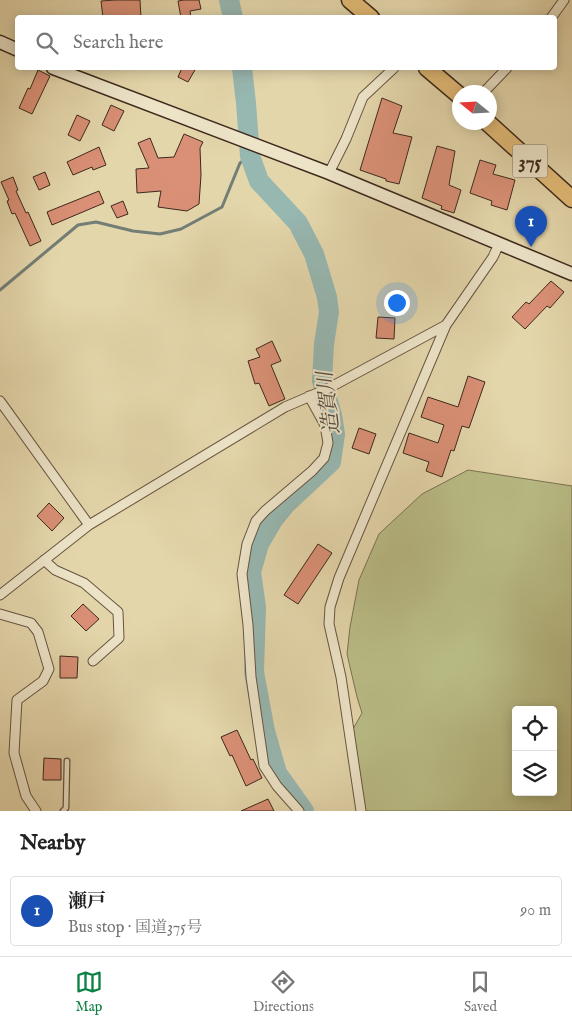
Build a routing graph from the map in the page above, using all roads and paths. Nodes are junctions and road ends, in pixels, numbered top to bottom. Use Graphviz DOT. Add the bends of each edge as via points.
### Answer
graph roads {
  1 [pos="350,0"];
  2 [pos="564,0"];
  3 [pos="367,15"];
  4 [pos="553,15"];
  5 [pos="0,42"];
  6 [pos="15,49"];
  7 [pos="57,70"];
  8 [pos="392,70"];
  9 [pos="430,70"];
  10 [pos="506,70"];
  11 [pos="491,85"];
  12 [pos="452,89"];
  13 [pos="496,130"];
  14 [pos="329,173"];
  15 [pos="572,199"];
  16 [pos="499,244"];
  17 [pos="572,274"];
  18 [pos="446,325"];
  19 [pos="313,394"];
  20 [pos="0,401"];
  21 [pos="89,525"];
  22 [pos="44,560"];
  23 [pos="0,595"];
  24 [pos="0,614"];
  25 [pos="93,661"];
  26 [pos="67,761"];
  27 [pos="36,811"];
  28 [pos="63,811"];
  29 [pos="299,811"];
  30 [pos="361,811"];
  1 -- 3 [label="highway"];
  2 -- 4 [label="street"];
  5 -- 6 [label="street"];
  7 -- 14 [label="street"];
  8 -- 14 [label="street" via="363,97"];
  9 -- 12 [label="highway"];
  10 -- 11 [label="street"];
  13 -- 15 [label="highway, 375"];
  14 -- 16 [label="street"];
  16 -- 17 [label="street"];
  16 -- 18 [label="street" via="494,257"];
  18 -- 19 [label="street"];
  18 -- 30 [label="street" via="339,578 330,607 329,624 341,676"];
  19 -- 21 [label="street" via="285,407"];
  19 -- 29 [label="street" via="328,442 324,458 256,521 247,544 242,574 250,677 264,766"];
  20 -- 21 [label="street"];
  21 -- 22 [label="street"];
  22 -- 23 [label="street"];
  22 -- 25 [label="street" via="54,570 84,583 118,612 119,638"];
  24 -- 27 [label="street" via="31,623 38,632 49,669 43,681 18,700 14,753 26,796"];
  26 -- 28 [label="lane" via="66,808"];
}
